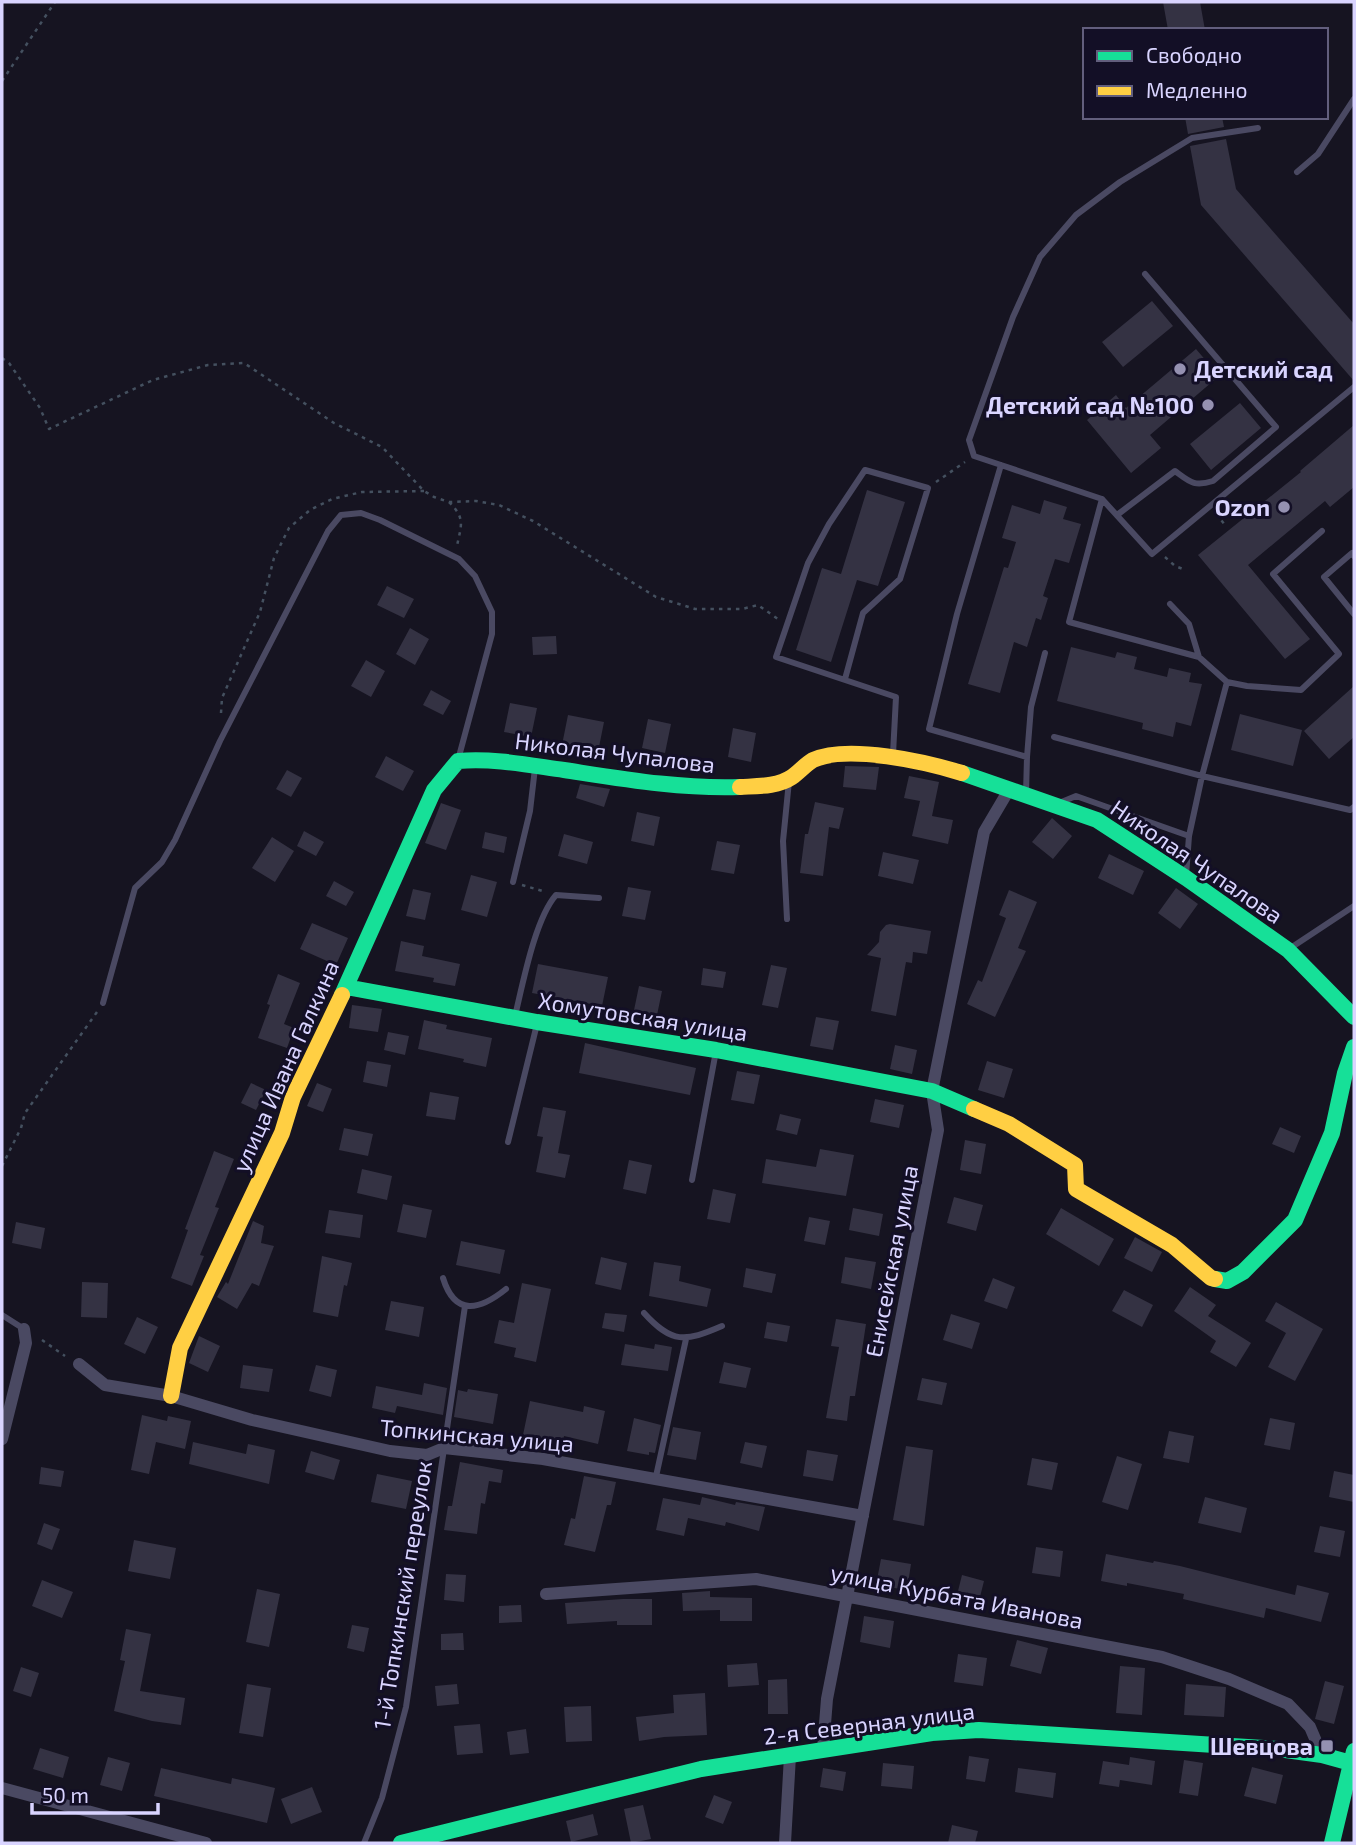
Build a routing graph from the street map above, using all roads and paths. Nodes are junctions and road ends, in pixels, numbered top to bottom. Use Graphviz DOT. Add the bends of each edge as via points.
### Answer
graph roads {
  1 [pos="55,2"];
  2 [pos="2,81"];
  3 [pos="1354,99"];
  4 [pos="1258,128"];
  5 [pos="1297,172"];
  6 [pos="1145,274"];
  7 [pos="2,358"];
  8 [pos="1354,387"];
  9 [pos="974,456"];
  10 [pos="1001,465"];
  11 [pos="928,488"];
  12 [pos="1102,499"];
  13 [pos="449,502"];
  14 [pos="1118,515"];
  15 [pos="1322,531"];
  16 [pos="1157,550"];
  17 [pos="1354,556"];
  18 [pos="459,559"];
  19 [pos="1183,569"];
  20 [pos="1170,604"];
  21 [pos="1354,614"];
  22 [pos="785,627"];
  23 [pos="1045,653"];
  24 [pos="1199,657"];
  25 [pos="845,678"];
  26 [pos="1227,682"];
  27 [pos="1054,737"];
  28 [pos="893,756"];
  29 [pos="1027,757"];
  30 [pos="458,761"];
  31 [pos="536,767"];
  32 [pos="1202,776"];
  33 [pos="789,779"];
  34 [pos="1018,791"];
  35 [pos="1055,805"];
  36 [pos="1354,807"];
  37 [pos="1189,836"];
  38 [pos="1186,878"];
  39 [pos="513,882"];
  40 [pos="556,895"];
  41 [pos="598,898"];
  42 [pos="1354,906"];
  43 [pos="787,919"];
  44 [pos="1288,950"];
  45 [pos="346,987"];
  46 [pos="103,1003"];
  47 [pos="1354,1017"];
  48 [pos="514,1018"];
  49 [pos="537,1022"];
  50 [pos="1354,1047"];
  51 [pos="716,1050"];
  52 [pos="932,1091"];
  53 [pos="508,1142"];
  54 [pos="2,1166"];
  55 [pos="692,1180"];
  56 [pos="443,1278"];
  57 [pos="506,1289"];
  58 [pos="465,1307"];
  59 [pos="644,1313"];
  60 [pos="2,1315"];
  61 [pos="722,1326"];
  62 [pos="24,1329"];
  63 [pos="686,1339"];
  64 [pos="79,1364"];
  65 [pos="171,1396"];
  66 [pos="2,1439"];
  67 [pos="444,1448"];
  68 [pos="655,1480"];
  69 [pos="863,1516"];
  70 [pos="546,1594"];
  71 [pos="848,1595"];
  72 [pos="823,1749"];
  73 [pos="1322,1755"];
  74 [pos="790,1756"];
  75 [pos="1353,1757"];
  76 [pos="2,1788"];
  77 [pos="206,1843"];
  78 [pos="364,1843"];
  79 [pos="401,1843"];
  80 [pos="785,1843"];
  81 [pos="1332,1843"];
  1 -- 2 [label="path"];
  3 -- 5 [label="lane" via="1318,154"];
  4 -- 9 [label="lane" via="1192,138 1120,182 1067,225 1040,257 1013,317 969,440"];
  6 -- 14 [label="lane" via="1276,427 1213,481 1201,485 1175,471"];
  7 -- 13 [label="path" via="40,408 49,429 153,380 208,365 244,363 334,423 382,447 424,491"];
  8 -- 16 [label="lane"];
  9 -- 10 [label="lane"];
  9 -- 11 [label="path"];
  10 -- 12 [label="lane"];
  10 -- 29 [label="lane" via="929,729"];
  11 -- 22 [label="lane" via="865,470 808,563"];
  11 -- 25 [label="lane" via="900,579 863,613"];
  12 -- 14 [label="lane"];
  12 -- 24 [label="lane" via="1069,622"];
  13 -- 18 [label="path" via="459,512 462,524"];
  13 -- 22 [label="path" via="499,505 656,597 695,609 758,605"];
  14 -- 16 [label="lane" via="1152,554"];
  15 -- 26 [label="lane" via="1273,574 1339,654 1301,690"];
  16 -- 19 [label="path"];
  17 -- 21 [label="lane" via="1352,553 1324,577"];
  18 -- 30 [label="lane" via="475,576 492,612 492,634"];
  18 -- 46 [label="lane" via="361,513 341,515 328,531 220,741 175,840 162,862 135,888"];
  20 -- 24 [label="lane" via="1189,624"];
  22 -- 25 [label="lane" via="776,657"];
  23 -- 29 [label="lane" via="1031,707"];
  24 -- 26 [label="lane"];
  25 -- 28 [label="lane" via="895,696"];
  26 -- 32 [label="lane"];
  27 -- 32 [label="lane"];
  28 -- 33 [label="street, Николая Чупалова" via="846,754 814,760"];
  28 -- 34 [label="street, Николая Чупалова"];
  29 -- 34 [label="lane"];
  30 -- 31 [label="street, Николая Чупалова"];
  30 -- 45 [label="street, улица Ивана Галкина" via="434,790"];
  31 -- 33 [label="street, Николая Чупалова" via="703,788 766,785"];
  31 -- 39 [label="lane"];
  32 -- 36 [label="lane" via="1350,810"];
  32 -- 37 [label="lane"];
  33 -- 43 [label="lane" via="783,841"];
  34 -- 35 [label="street, Николая Чупалова"];
  34 -- 52 [label="street, Енисейская улица" via="984,832"];
  35 -- 37 [label="lane" via="1076,796"];
  35 -- 38 [label="street, Николая Чупалова" via="1097,820"];
  37 -- 38 [label="lane"];
  38 -- 44 [label="street, Николая Чупалова"];
  39 -- 40 [label="path"];
  40 -- 41 [label="lane"];
  40 -- 48 [label="lane" via="535,941"];
  42 -- 44 [label="lane"];
  44 -- 47 [label="street, Николая Чупалова"];
  45 -- 48 [label="street, Хомутовская улица"];
  45 -- 65 [label="street, улица Ивана Галкина" via="180,1348"];
  46 -- 54 [label="path" via="25,1113"];
  48 -- 49 [label="street, Хомутовская улица"];
  49 -- 51 [label="street, Хомутовская улица"];
  49 -- 53 [label="lane"];
  50 -- 52 [label="street, Хомутовская улица" via="1332,1133 1295,1220 1227,1282 1211,1278 1171,1245 1076,1189 1075,1166 1009,1124"];
  51 -- 52 [label="street, Хомутовская улица"];
  51 -- 55 [label="lane"];
  52 -- 69 [label="street, Енисейская улица" via="937,1130"];
  56 -- 58 [label="lane"];
  57 -- 58 [label="lane" via="486,1303"];
  58 -- 67 [label="lane, 1-й Топкинский переулок"];
  59 -- 63 [label="lane" via="669,1334"];
  60 -- 62 [label="lane"];
  61 -- 63 [label="lane"];
  62 -- 64 [label="path"];
  62 -- 66 [label="street" via="26,1343"];
  63 -- 68 [label="lane"];
  64 -- 65 [label="street, Топкинская улица" via="105,1385"];
  65 -- 67 [label="street, Топкинская улица" via="252,1420 390,1451 427,1455"];
  67 -- 68 [label="street, Топкинская улица" via="542,1459"];
  67 -- 78 [label="lane, 1-й Топкинский переулок" via="406,1707 382,1798"];
  68 -- 69 [label="street, Топкинская улица"];
  69 -- 71 [label="street, Енисейская улица"];
  70 -- 71 [label="street, улица Курбата Иванова" via="756,1579"];
  71 -- 72 [label="street, Енисейская улица" via="827,1699"];
  71 -- 73 [label="street, улица Курбата Иванова" via="1162,1657 1229,1679 1287,1704 1310,1727"];
  72 -- 73 [label="street, 2-я Северная улица" via="979,1730"];
  72 -- 74 [label="street, 2-я Северная улица"];
  73 -- 75 [label="street, 2-я Северная улица"];
  74 -- 79 [label="street, 2-я Северная улица" via="701,1769"];
  74 -- 80 [label="street"];
  75 -- 81 [label="street"];
  76 -- 77 [label="street"];
}
